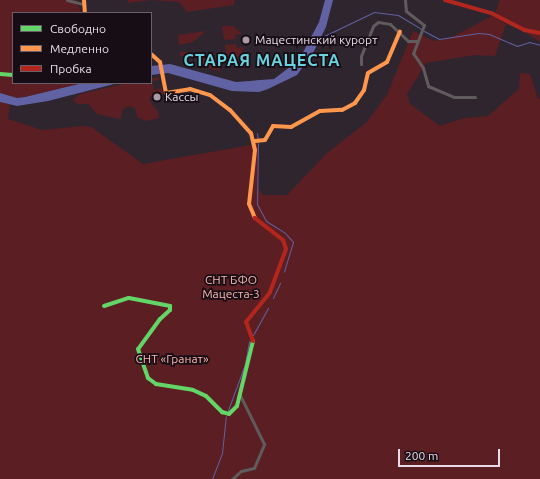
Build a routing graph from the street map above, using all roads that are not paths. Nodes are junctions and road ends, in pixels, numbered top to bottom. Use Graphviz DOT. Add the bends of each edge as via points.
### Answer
graph roads {
  1 [pos="67,0"];
  2 [pos="405,0"];
  3 [pos="445,0"];
  4 [pos="84,2"];
  5 [pos="85,12"];
  6 [pos="400,32"];
  7 [pos="540,33"];
  8 [pos="417,41"];
  9 [pos="152,54"];
  10 [pos="361,64"];
  11 [pos="0,74"];
  12 [pos="12,75"];
  13 [pos="475,97"];
  14 [pos="255,141"];
  15 [pos="104,306"];
  16 [pos="240,394"];
  17 [pos="232,479"];
  1 -- 4 [label="street"];
  2 -- 8 [label="street" via="406,11 422,22 424,28"];
  3 -- 7 [label="street" via="491,13 524,30"];
  4 -- 5 [label="street"];
  6 -- 8 [label="street" via="408,41"];
  6 -- 10 [label="street" via="388,22 375,24 361,56"];
  6 -- 14 [label="street" via="388,60 368,73 364,90 355,103 342,110 320,111 291,127 273,126 265,140"];
  8 -- 13 [label="street" via="413,56 423,68 428,86 454,97"];
  9 -- 14 [label="street" via="160,62 166,93 190,90 210,95 230,110 252,133"];
  11 -- 12 [label="street"];
  14 -- 16 [label="street" via="249,204 257,221 283,240 286,249 270,292 246,322 253,342"];
  15 -- 16 [label="street" via="129,298 170,306 170,310 158,320 138,349 148,378 156,384 193,390 206,396 222,412 229,414 236,409"];
  16 -- 17 [label="street" via="264,444 254,468 241,471"];
}
